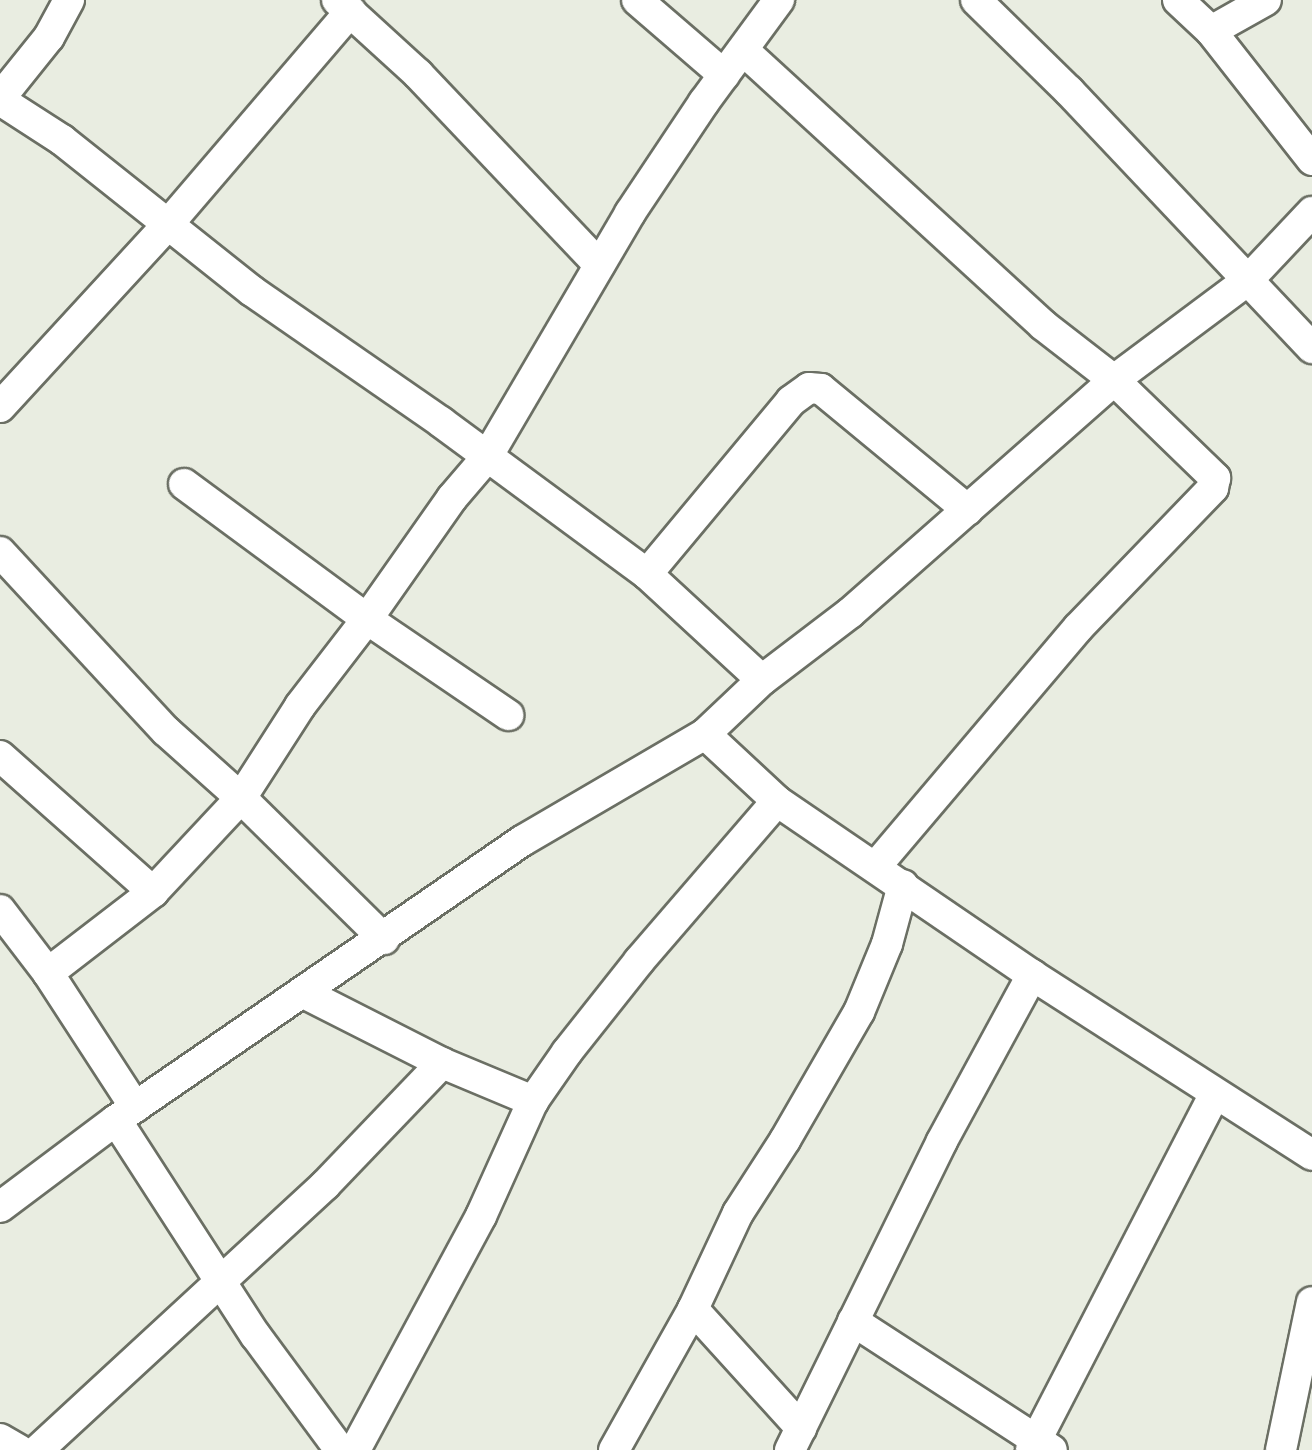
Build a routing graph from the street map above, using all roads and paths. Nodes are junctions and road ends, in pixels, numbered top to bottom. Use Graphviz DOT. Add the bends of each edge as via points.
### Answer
graph roads {
  1 [pos="69,0"];
  2 [pos="637,0"];
  3 [pos="779,0"];
  4 [pos="976,0"];
  5 [pos="1178,0"];
  6 [pos="1266,0"];
  7 [pos="344,6"];
  8 [pos="1211,31"];
  9 [pos="743,50"];
  10 [pos="724,75"];
  11 [pos="0,99"];
  12 [pos="1312,160"];
  13 [pos="1312,212"];
  14 [pos="169,223"];
  15 [pos="599,265"];
  16 [pos="1247,281"];
  17 [pos="1312,348"];
  18 [pos="1114,380"];
  19 [pos="0,407"];
  20 [pos="487,457"];
  21 [pos="184,484"];
  22 [pos="968,510"];
  23 [pos="0,552"];
  24 [pos="647,574"];
  25 [pos="367,619"];
  26 [pos="762,680"];
  27 [pos="508,715"];
  28 [pos="705,734"];
  29 [pos="0,756"];
  30 [pos="241,798"];
  31 [pos="777,801"];
  32 [pos="876,866"];
  33 [pos="903,885"];
  34 [pos="153,892"];
  35 [pos="0,910"];
  36 [pos="384,939"];
  37 [pos="48,973"];
  38 [pos="1032,975"];
  39 [pos="304,993"];
  40 [pos="442,1063"];
  41 [pos="1214,1095"];
  42 [pos="533,1101"];
  43 [pos="126,1114"];
  44 [pos="1312,1155"];
  45 [pos="0,1207"];
  46 [pos="221,1283"];
  47 [pos="1312,1302"];
  48 [pos="693,1309"];
  49 [pos="853,1321"];
  50 [pos="1312,1415"];
  51 [pos="0,1439"];
  52 [pos="795,1439"];
  53 [pos="1039,1447"];
  54 [pos="19,1450"];
  55 [pos="38,1450"];
  56 [pos="340,1450"];
  57 [pos="355,1450"];
  58 [pos="614,1450"];
  59 [pos="1281,1450"];
  60 [pos="1287,1450"];
  1 -- 11 [label="street" via="49,37"];
  2 -- 10 [label="street"];
  3 -- 9 [label="street"];
  4 -- 16 [label="street"];
  5 -- 8 [label="street"];
  6 -- 8 [label="street"];
  7 -- 14 [label="street"];
  7 -- 15 [label="street" via="418,74"];
  8 -- 12 [label="street"];
  9 -- 10 [label="street"];
  9 -- 18 [label="street" via="1043,325"];
  10 -- 15 [label="street"];
  11 -- 14 [label="street"];
  13 -- 16 [label="street"];
  14 -- 19 [label="street"];
  14 -- 20 [label="street" via="252,291"];
  15 -- 20 [label="street"];
  16 -- 17 [label="street"];
  16 -- 18 [label="street"];
  18 -- 22 [label="street"];
  18 -- 32 [label="street" via="1214,473 1213,488 1078,628"];
  20 -- 24 [label="street"];
  20 -- 25 [label="street"];
  21 -- 25 [label="street"];
  22 -- 24 [label="street" via="821,389 809,388 791,401"];
  22 -- 26 [label="street" via="850,613"];
  23 -- 30 [label="street" via="166,731"];
  24 -- 26 [label="street"];
  25 -- 27 [label="street"];
  25 -- 30 [label="street" via="300,706"];
  26 -- 28 [label="street"];
  28 -- 31 [label="street"];
  28 -- 36 [label="street" via="522,841"];
  29 -- 34 [label="street"];
  30 -- 34 [label="street"];
  30 -- 36 [label="street"];
  31 -- 32 [label="street"];
  31 -- 42 [label="street" via="639,961"];
  32 -- 33 [label="street"];
  33 -- 38 [label="street"];
  33 -- 48 [label="street" via="887,944 859,1012 738,1213"];
  34 -- 37 [label="street"];
  35 -- 37 [label="street"];
  36 -- 39 [label="street"];
  37 -- 43 [label="street"];
  38 -- 41 [label="street"];
  38 -- 49 [label="street"];
  39 -- 40 [label="street"];
  39 -- 43 [label="street"];
  40 -- 42 [label="street"];
  40 -- 46 [label="street"];
  41 -- 44 [label="street"];
  41 -- 53 [label="street"];
  42 -- 57 [label="street" via="475,1227"];
  43 -- 45 [label="street"];
  43 -- 46 [label="street"];
  46 -- 55 [label="street"];
  46 -- 56 [label="street"];
  47 -- 59 [label="street"];
  48 -- 52 [label="street"];
  48 -- 58 [label="street"];
  49 -- 52 [label="street"];
  49 -- 53 [label="street"];
  50 -- 60 [label="street"];
  51 -- 54 [label="street"];
}
